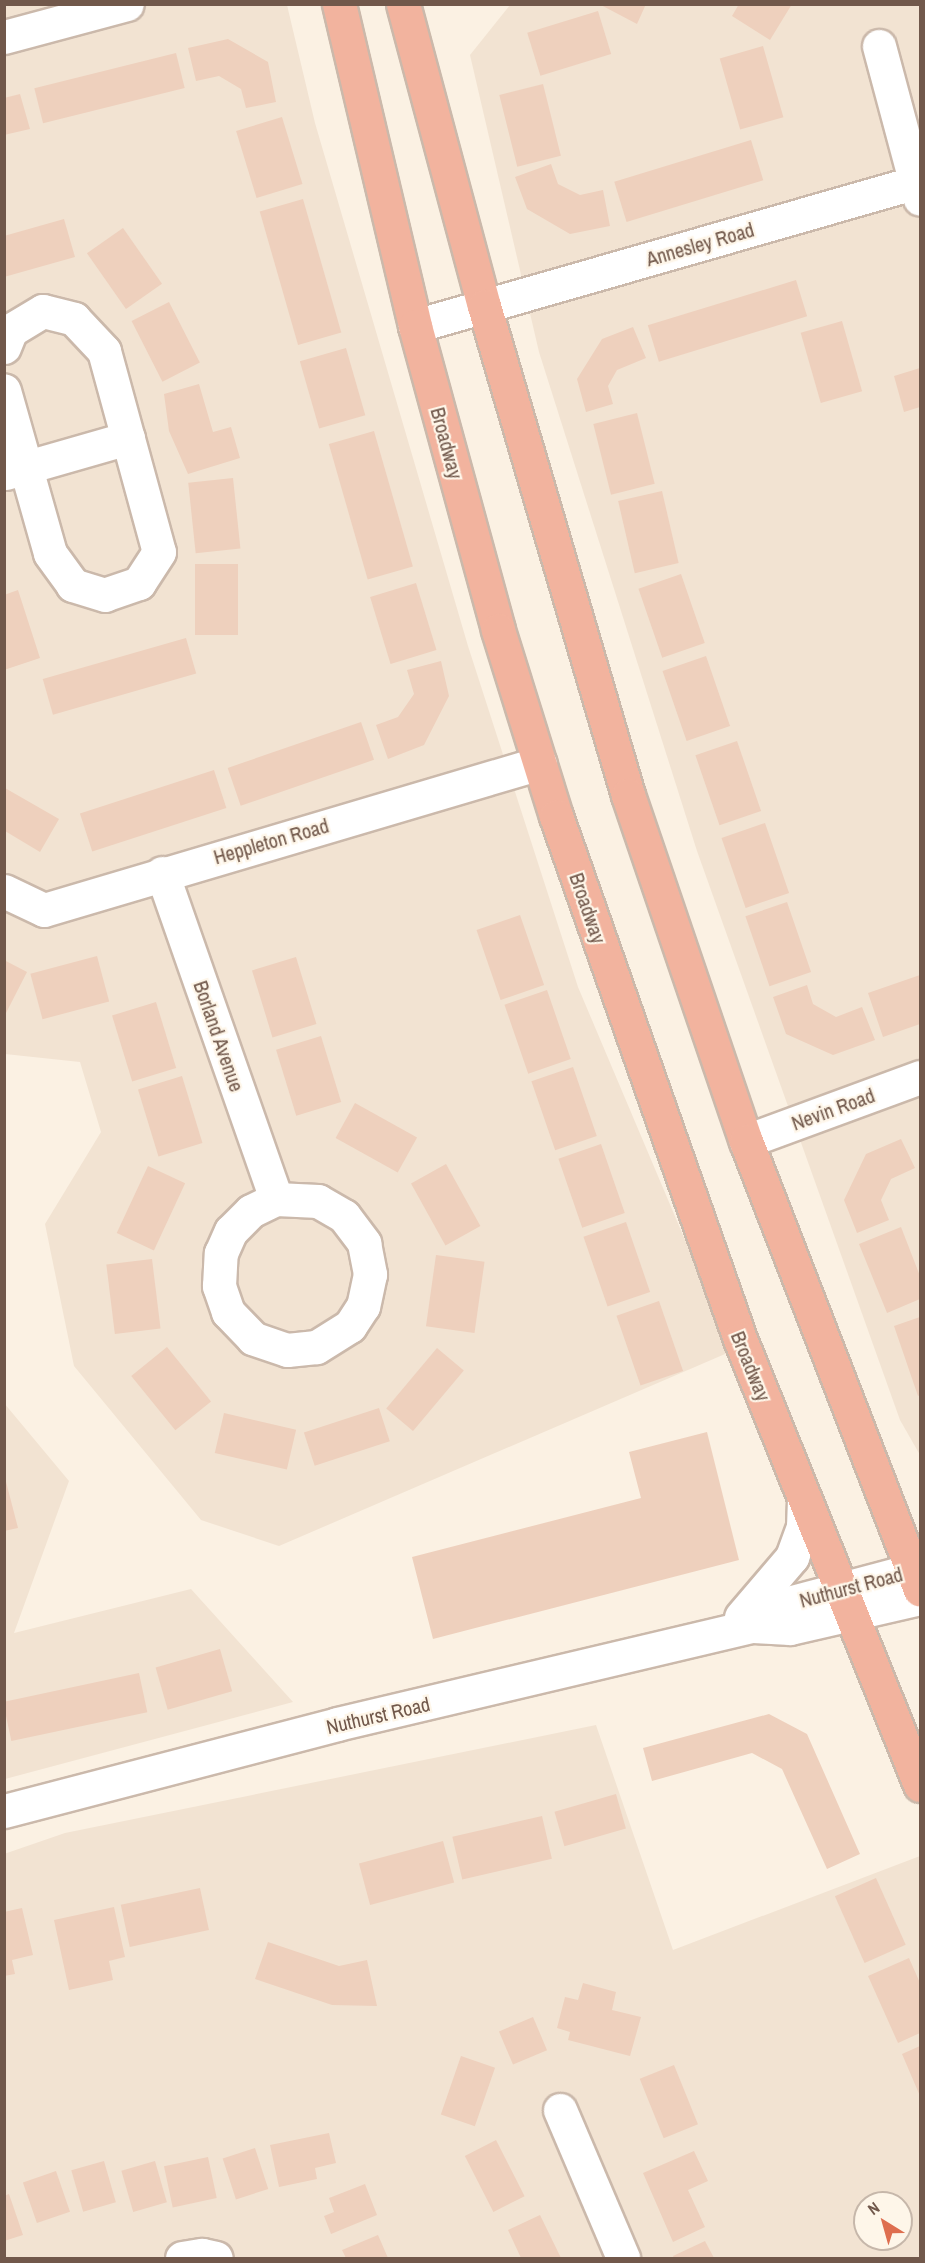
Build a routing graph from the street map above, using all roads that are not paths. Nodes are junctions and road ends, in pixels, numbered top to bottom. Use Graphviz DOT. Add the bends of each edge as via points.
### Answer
graph roads {
  1 [pos="127,4"];
  2 [pos="339,4"];
  3 [pos="403,4"];
  4 [pos="4,37"];
  5 [pos="879,46"];
  6 [pos="919,187"];
  7 [pos="484,306"];
  8 [pos="415,326"];
  9 [pos="4,347"];
  10 [pos="4,390"];
  11 [pos="128,438"];
  12 [pos="15,471"];
  13 [pos="540,763"];
  14 [pos="162,873"];
  15 [pos="4,891"];
  16 [pos="921,1077"];
  17 [pos="746,1141"];
  18 [pos="276,1199"];
  19 [pos="804,1500"];
  20 [pos="919,1581"];
  21 [pos="847,1602"];
  22 [pos="716,1636"];
  23 [pos="921,1785"];
  24 [pos="4,1811"];
  25 [pos="560,2110"];
  26 [pos="182,2259"];
  27 [pos="216,2259"];
  28 [pos="622,2259"];
  1 -- 4 [label="street"];
  2 -- 8 [label="highway, Broadway"];
  3 -- 7 [label="highway"];
  5 -- 6 [label="street, Annesley Road"];
  6 -- 7 [label="street, Annesley Road"];
  7 -- 8 [label="street, Annesley Road"];
  7 -- 17 [label="highway" via="621,773"];
  8 -- 13 [label="highway, Broadway" via="498,630"];
  9 -- 11 [label="street" via="11,330 43,311 74,319 104,351"];
  10 -- 12 [label="street"];
  11 -- 12 [label="street"];
  11 -- 12 [label="street" via="159,552 139,583 105,595 73,585 50,552"];
  13 -- 14 [label="street, Heppleton Road"];
  13 -- 19 [label="highway, Broadway" via="682,1182"];
  14 -- 15 [label="street, Heppleton Road" via="44,910"];
  14 -- 18 [label="street, Borland Avenue"];
  16 -- 17 [label="street, Nevin Road"];
  17 -- 20 [label="highway"];
  18 -- 18 [label="street" via="318,1201 344,1216 364,1243 370,1274 363,1305 350,1326 316,1347 288,1350 253,1338 228,1311 219,1286 221,1253 231,1231 251,1211"];
  19 -- 21 [label="highway, Broadway"];
  19 -- 22 [label="street" via="803,1527 792,1557 763,1594"];
  20 -- 21 [label="street, Nuthurst Road"];
  21 -- 22 [label="street, Nuthurst Road" via="790,1628 753,1626"];
  21 -- 23 [label="highway, Broadway"];
  22 -- 24 [label="street, Nuthurst Road" via="337,1724"];
  25 -- 28 [label="street"];
  26 -- 27 [label="street" via="202,2255"];
}
